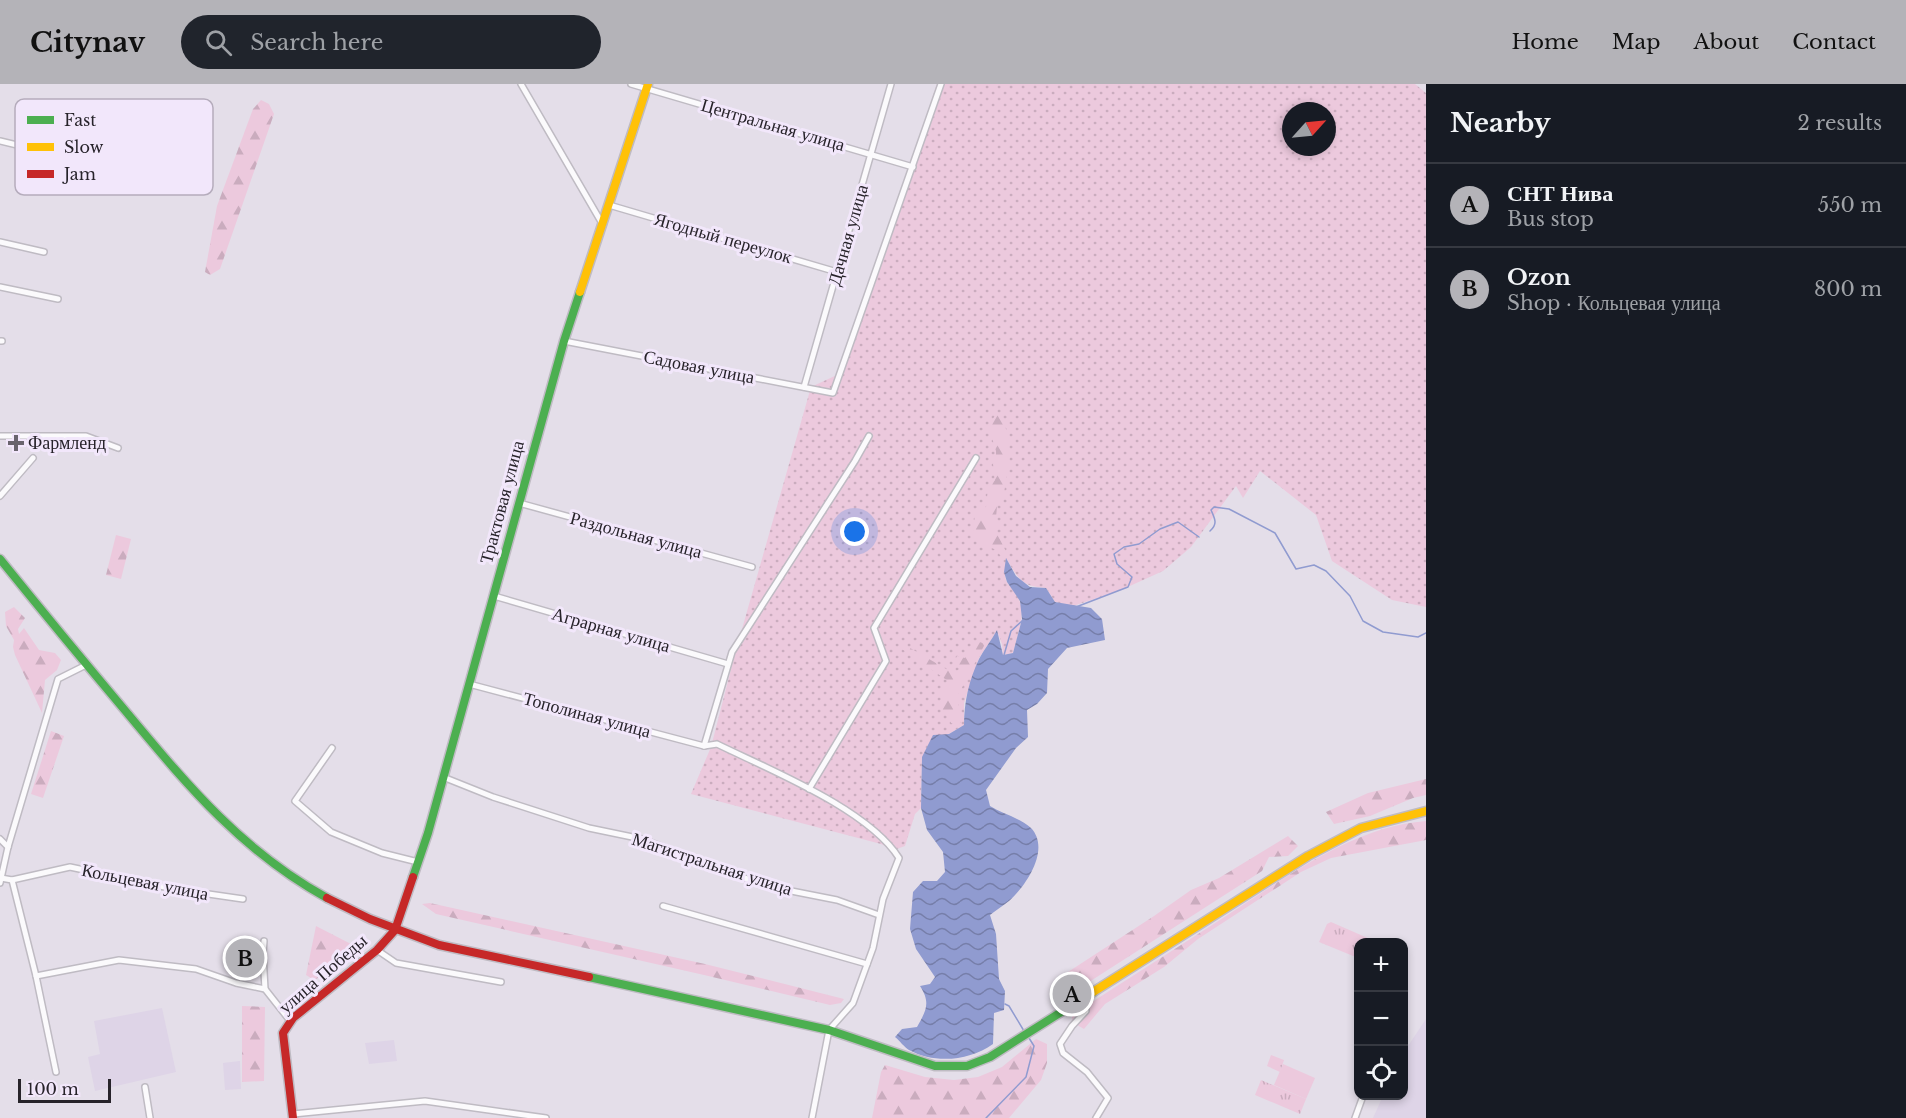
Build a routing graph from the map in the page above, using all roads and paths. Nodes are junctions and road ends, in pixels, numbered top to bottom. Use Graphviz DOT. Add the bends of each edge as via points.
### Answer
graph roads {
  1 [pos="521,84"];
  2 [pos="632,84"];
  3 [pos="891,84"];
  4 [pos="941,84"];
  5 [pos="647,86"];
  6 [pos="0,141"];
  7 [pos="15,145"];
  8 [pos="872,153"];
  9 [pos="914,167"];
  10 [pos="609,205"];
  11 [pos="603,226"];
  12 [pos="0,242"];
  13 [pos="44,252"];
  14 [pos="837,272"];
  15 [pos="0,287"];
  16 [pos="58,299"];
  17 [pos="564,341"];
  18 [pos="804,387"];
  19 [pos="0,436"];
  20 [pos="869,436"];
  21 [pos="118,448"];
  22 [pos="33,458"];
  23 [pos="976,458"];
  24 [pos="0,496"];
  25 [pos="519,502"];
  26 [pos="0,559"];
  27 [pos="752,567"];
  28 [pos="494,596"];
  29 [pos="728,664"];
  30 [pos="86,665"];
  31 [pos="469,684"];
  32 [pos="704,746"];
  33 [pos="332,748"];
  34 [pos="443,777"];
  35 [pos="809,789"];
  36 [pos="1426,811"];
  37 [pos="0,839"];
  38 [pos="8,847"];
  39 [pos="418,862"];
  40 [pos="1,880"];
  41 [pos="12,880"];
  42 [pos="243,899"];
  43 [pos="663,906"];
  44 [pos="879,915"];
  45 [pos="395,930"];
  46 [pos="264,941"];
  47 [pos="377,950"];
  48 [pos="867,964"];
  49 [pos="36,976"];
  50 [pos="501,982"];
  51 [pos="265,989"];
  52 [pos="1083,998"];
  53 [pos="291,1022"];
  54 [pos="829,1030"];
  55 [pos="56,1072"];
  56 [pos="145,1087"];
  57 [pos="1361,1100"];
  58 [pos="293,1116"];
  59 [pos="150,1118"];
  60 [pos="546,1118"];
  61 [pos="812,1118"];
  62 [pos="1096,1118"];
  63 [pos="1355,1118"];
  1 -- 11 [label="street"];
  2 -- 5 [label="street, Центральная улица"];
  3 -- 8 [label="street, Дачная улица"];
  4 -- 9 [label="street"];
  5 -- 8 [label="street, Центральная улица"];
  5 -- 10 [label="main road, Трактовая улица"];
  6 -- 7 [label="street"];
  8 -- 9 [label="street, Центральная улица"];
  8 -- 14 [label="street, Дачная улица"];
  9 -- 18 [label="street, Садовая улица" via="833,393"];
  10 -- 11 [label="main road, Трактовая улица"];
  10 -- 14 [label="street, Ягодный переулок"];
  11 -- 17 [label="main road, Трактовая улица"];
  12 -- 13 [label="street"];
  14 -- 18 [label="street, Дачная улица"];
  15 -- 16 [label="street"];
  17 -- 18 [label="street, Садовая улица"];
  17 -- 25 [label="main road, Трактовая улица"];
  19 -- 21 [label="street" via="86,436"];
  20 -- 29 [label="street"];
  22 -- 24 [label="street"];
  23 -- 35 [label="street" via="874,628 886,661"];
  25 -- 27 [label="street, Раздольная улица"];
  25 -- 28 [label="main road, Трактовая улица"];
  26 -- 30 [label="main road"];
  28 -- 29 [label="street, Аграрная улица"];
  28 -- 31 [label="main road, Трактовая улица"];
  29 -- 32 [label="street"];
  30 -- 38 [label="street" via="58,679"];
  30 -- 45 [label="main road" via="202,802 265,858 330,900"];
  31 -- 32 [label="street, Тополиная улица"];
  31 -- 34 [label="main road, Трактовая улица"];
  32 -- 35 [label="street, Тополиная улица" via="717,744"];
  33 -- 39 [label="street" via="295,801 331,832 382,853"];
  34 -- 39 [label="main road, Трактовая улица"];
  34 -- 44 [label="street, Магистральная улица" via="589,828 642,839 766,886 837,900"];
  35 -- 44 [label="street, Тополиная улица" via="865,823 899,858"];
  36 -- 52 [label="main road" via="1361,828 1308,856"];
  37 -- 38 [label="street"];
  38 -- 40 [label="street"];
  39 -- 45 [label="main road, Трактовая улица"];
  40 -- 41 [label="street"];
  41 -- 42 [label="street, Кольцевая улица" via="70,867"];
  41 -- 49 [label="street"];
  43 -- 48 [label="street"];
  44 -- 48 [label="street"];
  45 -- 47 [label="main road, улица Победы"];
  45 -- 54 [label="main road" via="439,945"];
  46 -- 51 [label="street"];
  47 -- 50 [label="street" via="396,963"];
  47 -- 53 [label="main road, улица Победы"];
  48 -- 54 [label="street" via="853,1003"];
  49 -- 51 [label="street" via="119,960 196,969"];
  49 -- 55 [label="street"];
  51 -- 53 [label="street"];
  52 -- 54 [label="main road" via="1011,1045 967,1066 935,1066"];
  52 -- 62 [label="street" via="1086,1011 1060,1044 1063,1053 1087,1071 1108,1098"];
  53 -- 58 [label="main road, улица Победы" via="283,1033"];
  54 -- 61 [label="street"];
  56 -- 59 [label="street"];
  57 -- 63 [label="street"];
  58 -- 60 [label="street" via="425,1101"];
}
